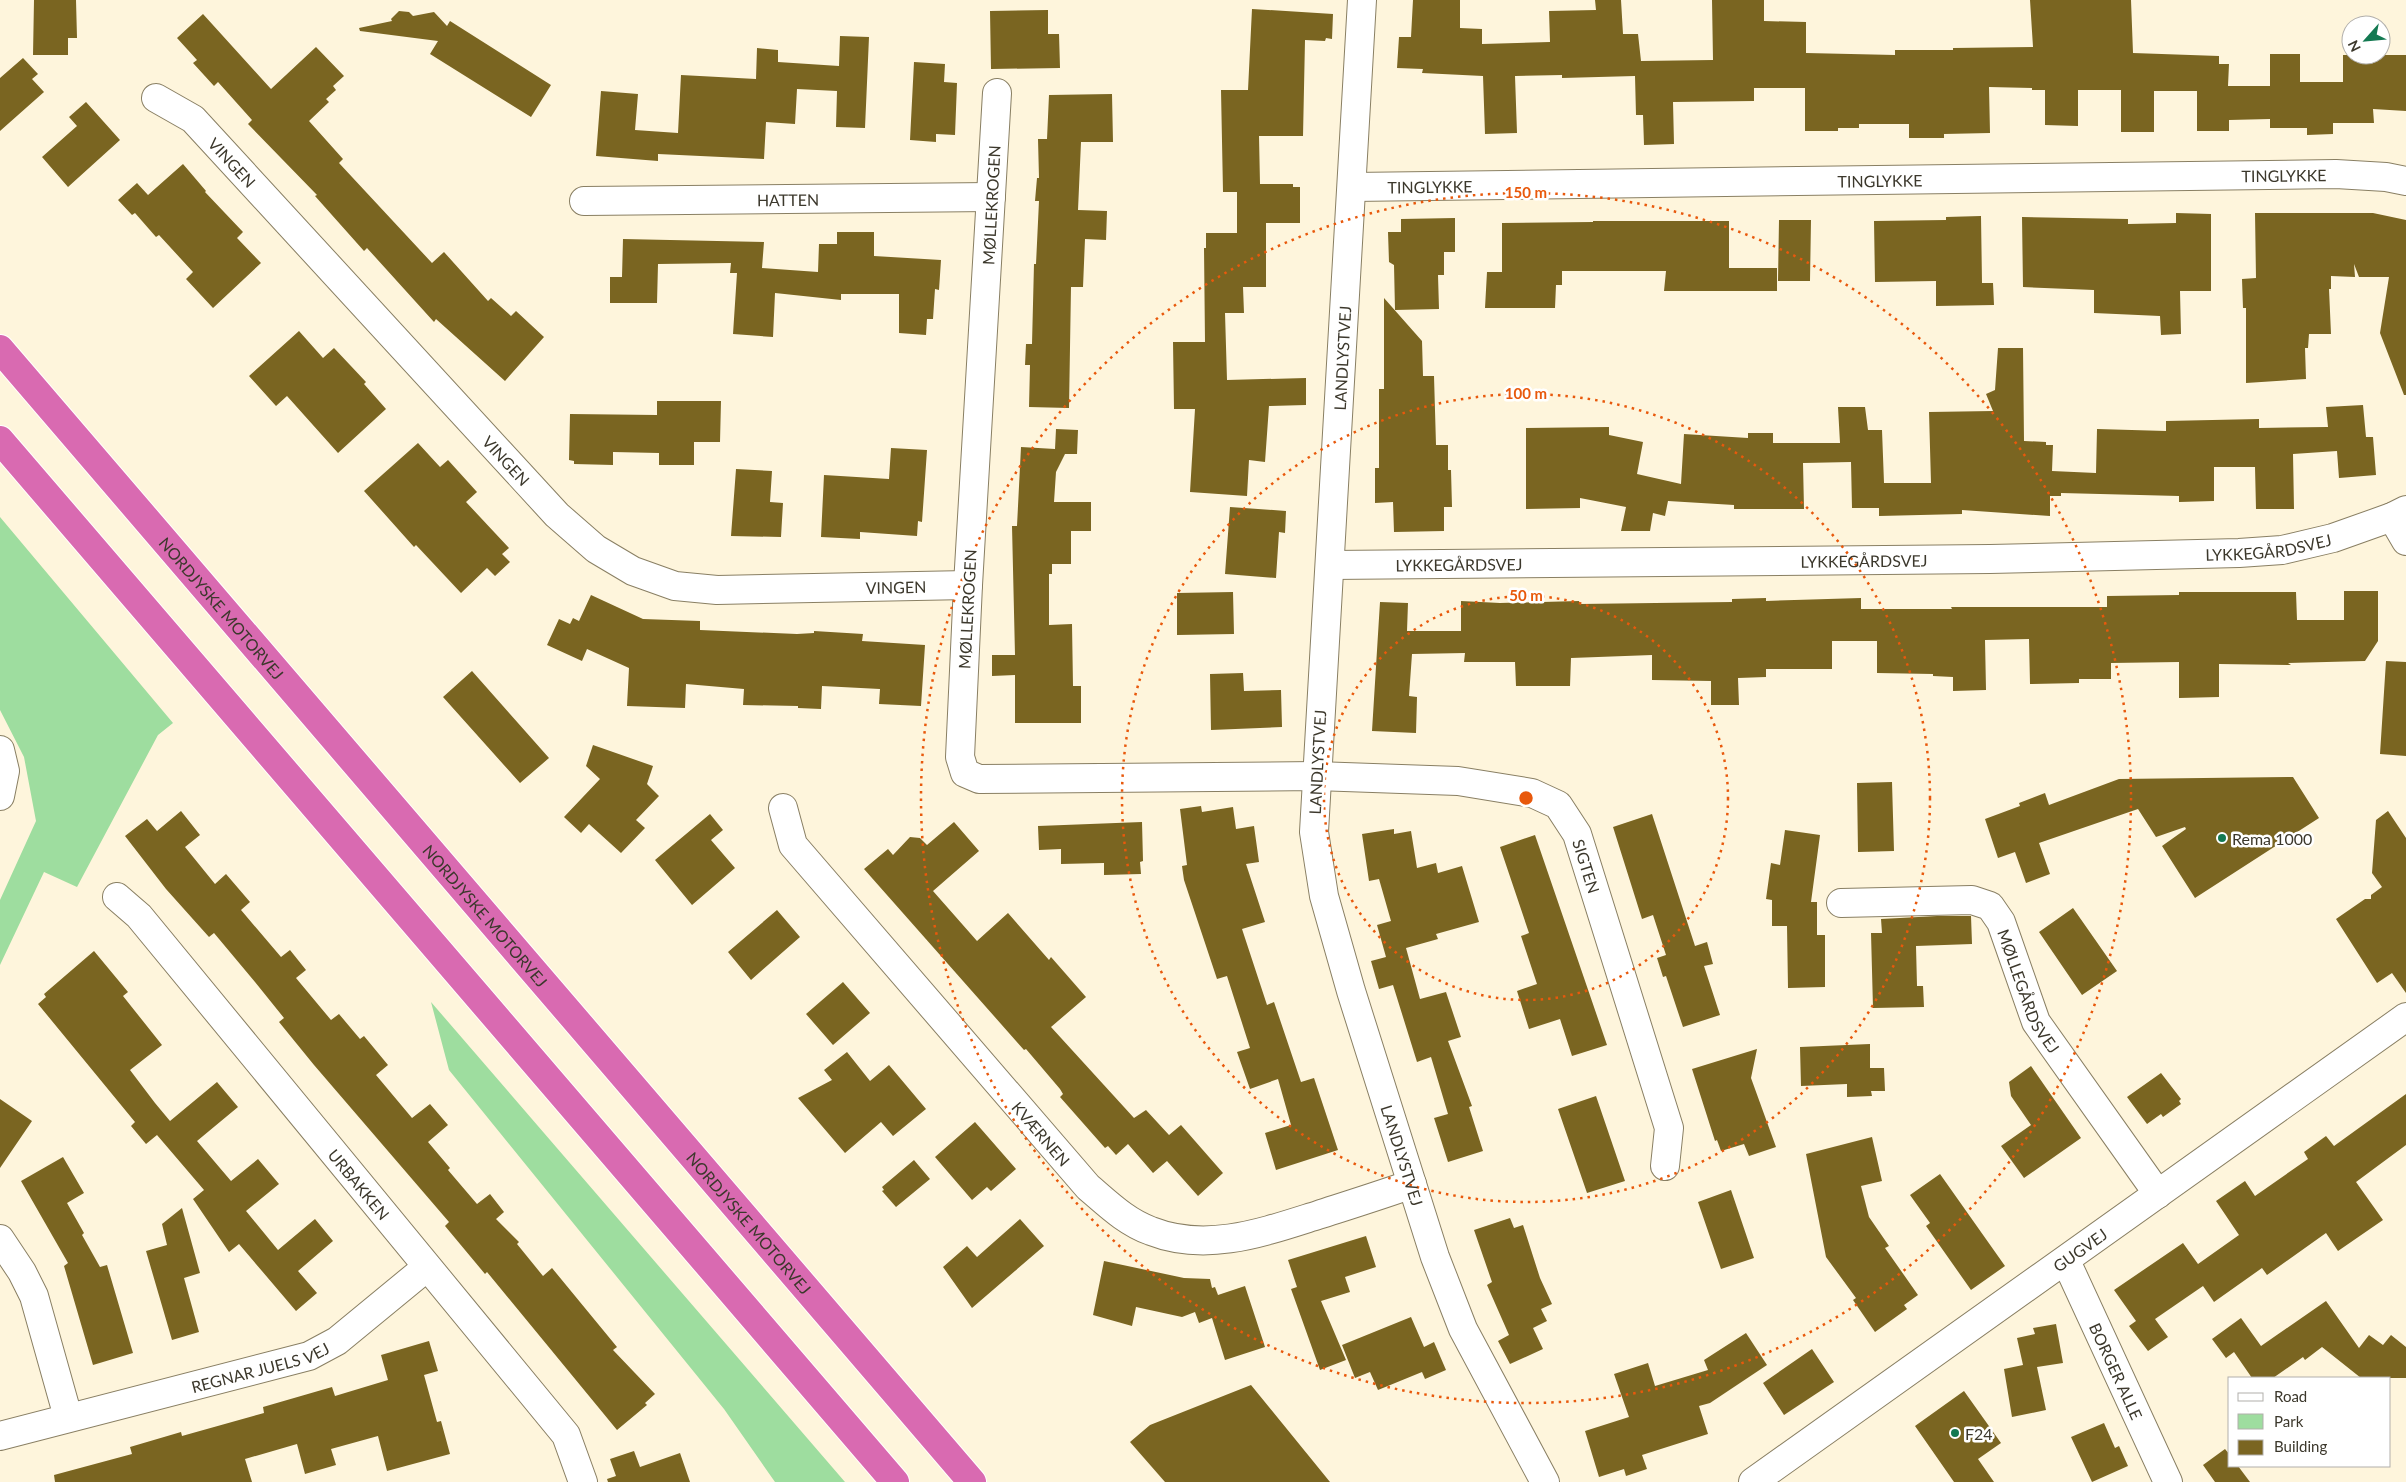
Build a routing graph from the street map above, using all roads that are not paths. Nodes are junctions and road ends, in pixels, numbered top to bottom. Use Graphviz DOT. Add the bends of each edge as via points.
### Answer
graph roads {
  1 [pos="1362,0"];
  2 [pos="997,93"];
  3 [pos="156,98"];
  4 [pos="2406,181"];
  5 [pos="1352,187"];
  6 [pos="992,197"];
  7 [pos="584,200"];
  8 [pos="0,349"];
  9 [pos="0,440"];
  10 [pos="2399,514"];
  11 [pos="2406,541"];
  12 [pos="1330,566"];
  13 [pos="968,585"];
  14 [pos="0,750"];
  15 [pos="1316,776"];
  16 [pos="0,796"];
  17 [pos="783,808"];
  18 [pos="117,897"];
  19 [pos="1841,903"];
  20 [pos="2406,1017"];
  21 [pos="1665,1166"];
  22 [pos="1412,1184"];
  23 [pos="2158,1194"];
  24 [pos="0,1239"];
  25 [pos="2066,1261"];
  26 [pos="428,1267"];
  27 [pos="68,1417"];
  28 [pos="0,1436"];
  29 [pos="583,1482"];
  30 [pos="895,1482"];
  31 [pos="972,1482"];
  32 [pos="1545,1482"];
  33 [pos="1753,1482"];
  34 [pos="2168,1482"];
  1 -- 5 [label="street, LANDLYSTVEJ"];
  2 -- 6 [label="street, MØLLEKROGEN"];
  3 -- 13 [label="street, VINGEN" via="193,119 557,515 596,549 633,571 675,586 717,590"];
  4 -- 5 [label="street, TINGLYKKE" via="2336,174"];
  5 -- 12 [label="street, LANDLYSTVEJ"];
  6 -- 7 [label="street, HATTEN"];
  6 -- 13 [label="street, MØLLEKROGEN"];
  8 -- 31 [label="highway, NORDJYSKE MOTORVEJ"];
  9 -- 30 [label="highway"];
  10 -- 11 [label="street, LYKKEGÅRDSVEJ"];
  10 -- 12 [label="street, LYKKEGÅRDSVEJ" via="2333,538 2282,550 2239,553"];
  12 -- 15 [label="street, LANDLYSTVEJ"];
  13 -- 15 [label="street, MØLLEKROGEN" via="960,757 965,773 979,779"];
  14 -- 16 [label="street" via="5,771"];
  15 -- 21 [label="street, SIGTEN" via="1458,780 1532,792 1558,805 1577,834 1669,1128"];
  15 -- 22 [label="street, LANDLYSTVEJ" via="1314,832 1324,896"];
  17 -- 22 [label="street, KVÆRNEN" via="793,845 1088,1187 1120,1215 1151,1231 1190,1241 1230,1240"];
  18 -- 26 [label="street, URBAKKEN" via="139,916"];
  19 -- 23 [label="street, MØLLEGÅRDSVEJ" via="1972,900 1990,906 2001,922 2036,1022"];
  20 -- 23 [label="street, GUGVEJ"];
  22 -- 32 [label="street, LANDLYSTVEJ" via="1462,1329"];
  23 -- 25 [label="street, GUGVEJ"];
  24 -- 27 [label="street" via="34,1296"];
  25 -- 33 [label="street, GUGVEJ"];
  25 -- 34 [label="street, BORGER ALLE"];
  26 -- 27 [label="street, REGNAR JUELS VEJ" via="337,1341 309,1356"];
  26 -- 29 [label="street, URBAKKEN" via="566,1435"];
  27 -- 28 [label="street, REGNAR JUELS VEJ"];
}
